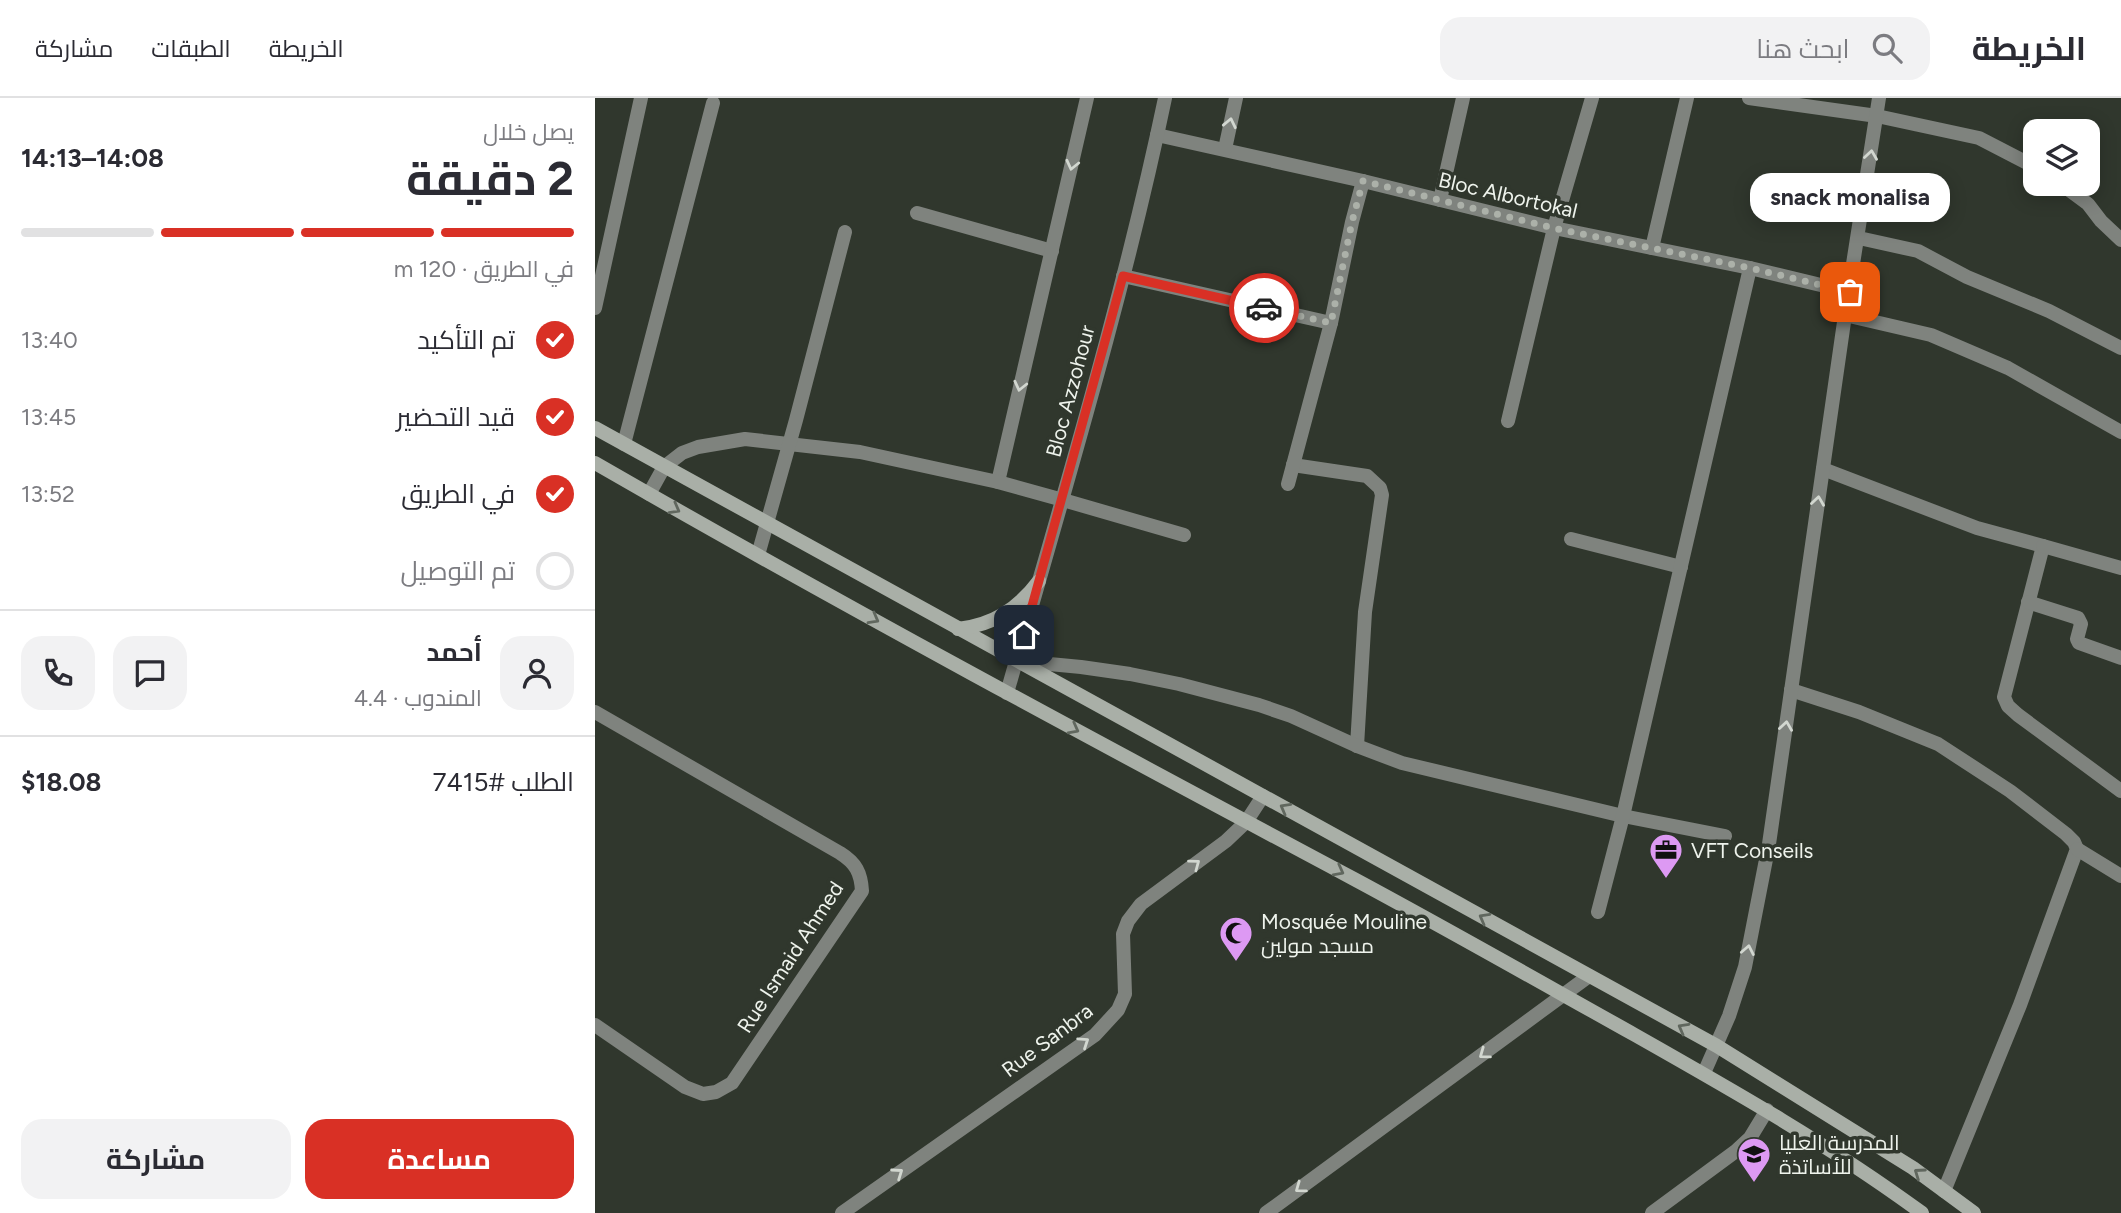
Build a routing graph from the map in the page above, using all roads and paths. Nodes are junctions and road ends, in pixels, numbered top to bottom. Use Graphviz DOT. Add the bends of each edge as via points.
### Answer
graph roads {
  1 [pos="641,98"];
  2 [pos="1087,98"];
  3 [pos="1165,98"];
  4 [pos="1236,98"];
  5 [pos="1464,98"];
  6 [pos="1592,98"];
  7 [pos="1686,98"];
  8 [pos="1749,98"];
  9 [pos="1879,98"];
  10 [pos="713,103"];
  11 [pos="1877,116"];
  12 [pos="1157,135"];
  13 [pos="1225,149"];
  14 [pos="2023,161"];
  15 [pos="1363,181"];
  16 [pos="2077,196"];
  17 [pos="1440,200"];
  18 [pos="917,213"];
  19 [pos="1553,228"];
  20 [pos="845,232"];
  21 [pos="1859,238"];
  22 [pos="2121,240"];
  23 [pos="1652,248"];
  24 [pos="1052,251"];
  25 [pos="1750,268"];
  26 [pos="1123,276"];
  27 [pos="1850,292"];
  28 [pos="595,308"];
  29 [pos="1845,316"];
  30 [pos="1331,323"];
  31 [pos="2121,348"];
  32 [pos="1508,421"];
  33 [pos="595,428"];
  34 [pos="2121,432"];
  35 [pos="790,443"];
  36 [pos="624,444"];
  37 [pos="595,463"];
  38 [pos="1293,465"];
  39 [pos="664,467"];
  40 [pos="1823,470"];
  41 [pos="998,482"];
  42 [pos="1288,484"];
  43 [pos="649,494"];
  44 [pos="1063,500"];
  45 [pos="767,524"];
  46 [pos="1184,535"];
  47 [pos="1571,539"];
  48 [pos="2043,547"];
  49 [pos="758,555"];
  50 [pos="1681,566"];
  51 [pos="2121,568"];
  52 [pos="1039,581"];
  53 [pos="2028,602"];
  54 [pos="958,629"];
  55 [pos="2121,658"];
  56 [pos="1016,661"];
  57 [pos="1791,690"];
  58 [pos="1007,693"];
  59 [pos="595,712"];
  60 [pos="1357,746"];
  61 [pos="2121,791"];
  62 [pos="1263,796"];
  63 [pos="1623,817"];
  64 [pos="1246,822"];
  65 [pos="1725,836"];
  66 [pos="2077,849"];
  67 [pos="2121,876"];
  68 [pos="1598,912"];
  69 [pos="1589,976"];
  70 [pos="1564,995"];
  71 [pos="595,1025"];
  72 [pos="1717,1046"];
  73 [pos="1704,1073"];
  74 [pos="1767,1110"];
  75 [pos="1944,1191"];
  76 [pos="842,1213"];
  77 [pos="1266,1213"];
  78 [pos="1652,1213"];
  79 [pos="1922,1213"];
  80 [pos="1974,1213"];
  1 -- 28 [label="street"];
  2 -- 24 [label="street, one-way"];
  3 -- 12 [label="street, Bloc Azzohour"];
  13 -- 4 [label="street, one-way"];
  5 -- 17 [label="street"];
  6 -- 19 [label="street"];
  7 -- 23 [label="street"];
  8 -- 11 [label="street"];
  9 -- 11 [label="street"];
  10 -- 36 [label="street"];
  11 -- 14 [label="street" via="1979,138"];
  21 -- 11 [label="street, one-way"];
  12 -- 13 [label="street, Bloc Albortokal"];
  12 -- 26 [label="street, Bloc Azzohour"];
  13 -- 15 [label="street, Bloc Albortokal"];
  15 -- 17 [label="street, Bloc Albortokal"];
  15 -- 30 [label="street"];
  16 -- 22 [label="street"];
  17 -- 19 [label="street, Bloc Albortokal"];
  18 -- 24 [label="street"];
  19 -- 23 [label="street, Bloc Albortokal"];
  19 -- 32 [label="street"];
  20 -- 35 [label="street"];
  21 -- 27 [label="street"];
  21 -- 31 [label="street" via="1918,251"];
  23 -- 25 [label="street, Bloc Albortokal"];
  24 -- 41 [label="street, one-way"];
  25 -- 27 [label="street, Bloc Albortokal"];
  25 -- 50 [label="street"];
  26 -- 30 [label="street"];
  26 -- 44 [label="street, Bloc Azzohour"];
  27 -- 29 [label="street"];
  29 -- 34 [label="street" via="1931,335 2008,368"];
  29 -- 40 [label="street"];
  30 -- 38 [label="street"];
  33 -- 36 [label="main road"];
  35 -- 39 [label="street" via="745,439 698,447"];
  35 -- 41 [label="street" via="860,452"];
  35 -- 45 [label="street"];
  36 -- 39 [label="main road"];
  37 -- 43 [label="main road"];
  38 -- 42 [label="street"];
  38 -- 60 [label="street" via="1367,476 1382,495 1365,612"];
  39 -- 43 [label="street"];
  39 -- 45 [label="main road"];
  40 -- 48 [label="street" via="1977,528"];
  57 -- 40 [label="street, one-way"];
  41 -- 44 [label="street"];
  43 -- 49 [label="main road, one-way"];
  44 -- 46 [label="street"];
  44 -- 52 [label="street, Bloc Azzohour"];
  45 -- 49 [label="street"];
  45 -- 54 [label="main road"];
  47 -- 50 [label="street"];
  48 -- 51 [label="street"];
  48 -- 53 [label="street"];
  49 -- 58 [label="main road, one-way"];
  50 -- 63 [label="street"];
  52 -- 54 [label="main road" via="1003,616"];
  52 -- 56 [label="street, Bloc Azzohour"];
  53 -- 55 [label="street" via="2078,618 2077,641"];
  53 -- 61 [label="street" via="2004,697 2008,706"];
  54 -- 56 [label="main road"];
  56 -- 58 [label="street, Bloc Azzohour"];
  56 -- 60 [label="street" via="1179,684 1270,709"];
  56 -- 62 [label="main road"];
  57 -- 66 [label="street" via="1938,744 2010,791 2066,834"];
  72 -- 57 [label="street, one-way" via="1745,967 1769,844"];
  58 -- 64 [label="main road, one-way"];
  59 -- 71 [label="street, Rue Ismaid Ahmed" via="851,860 861,877 862,891 732,1083 716,1092 703,1094 685,1087"];
  60 -- 63 [label="street" via="1402,763"];
  62 -- 64 [label="street, Rue Sanbra"];
  69 -- 62 [label="main road, one-way"];
  63 -- 65 [label="street"];
  63 -- 68 [label="street"];
  64 -- 70 [label="main road, one-way"];
  76 -- 64 [label="street, Rue Sanbra, one-way" via="1101,1029 1125,995 1123,934 1128,921 1141,904"];
  66 -- 67 [label="street"];
  66 -- 75 [label="street"];
  69 -- 70 [label="street"];
  72 -- 69 [label="main road, one-way"];
  70 -- 73 [label="main road"];
  70 -- 77 [label="street, one-way"];
  72 -- 73 [label="street"];
  75 -- 72 [label="main road, one-way"];
  73 -- 74 [label="main road"];
  74 -- 78 [label="street" via="1736,1151"];
  74 -- 79 [label="main road"];
  75 -- 80 [label="main road"];
}
